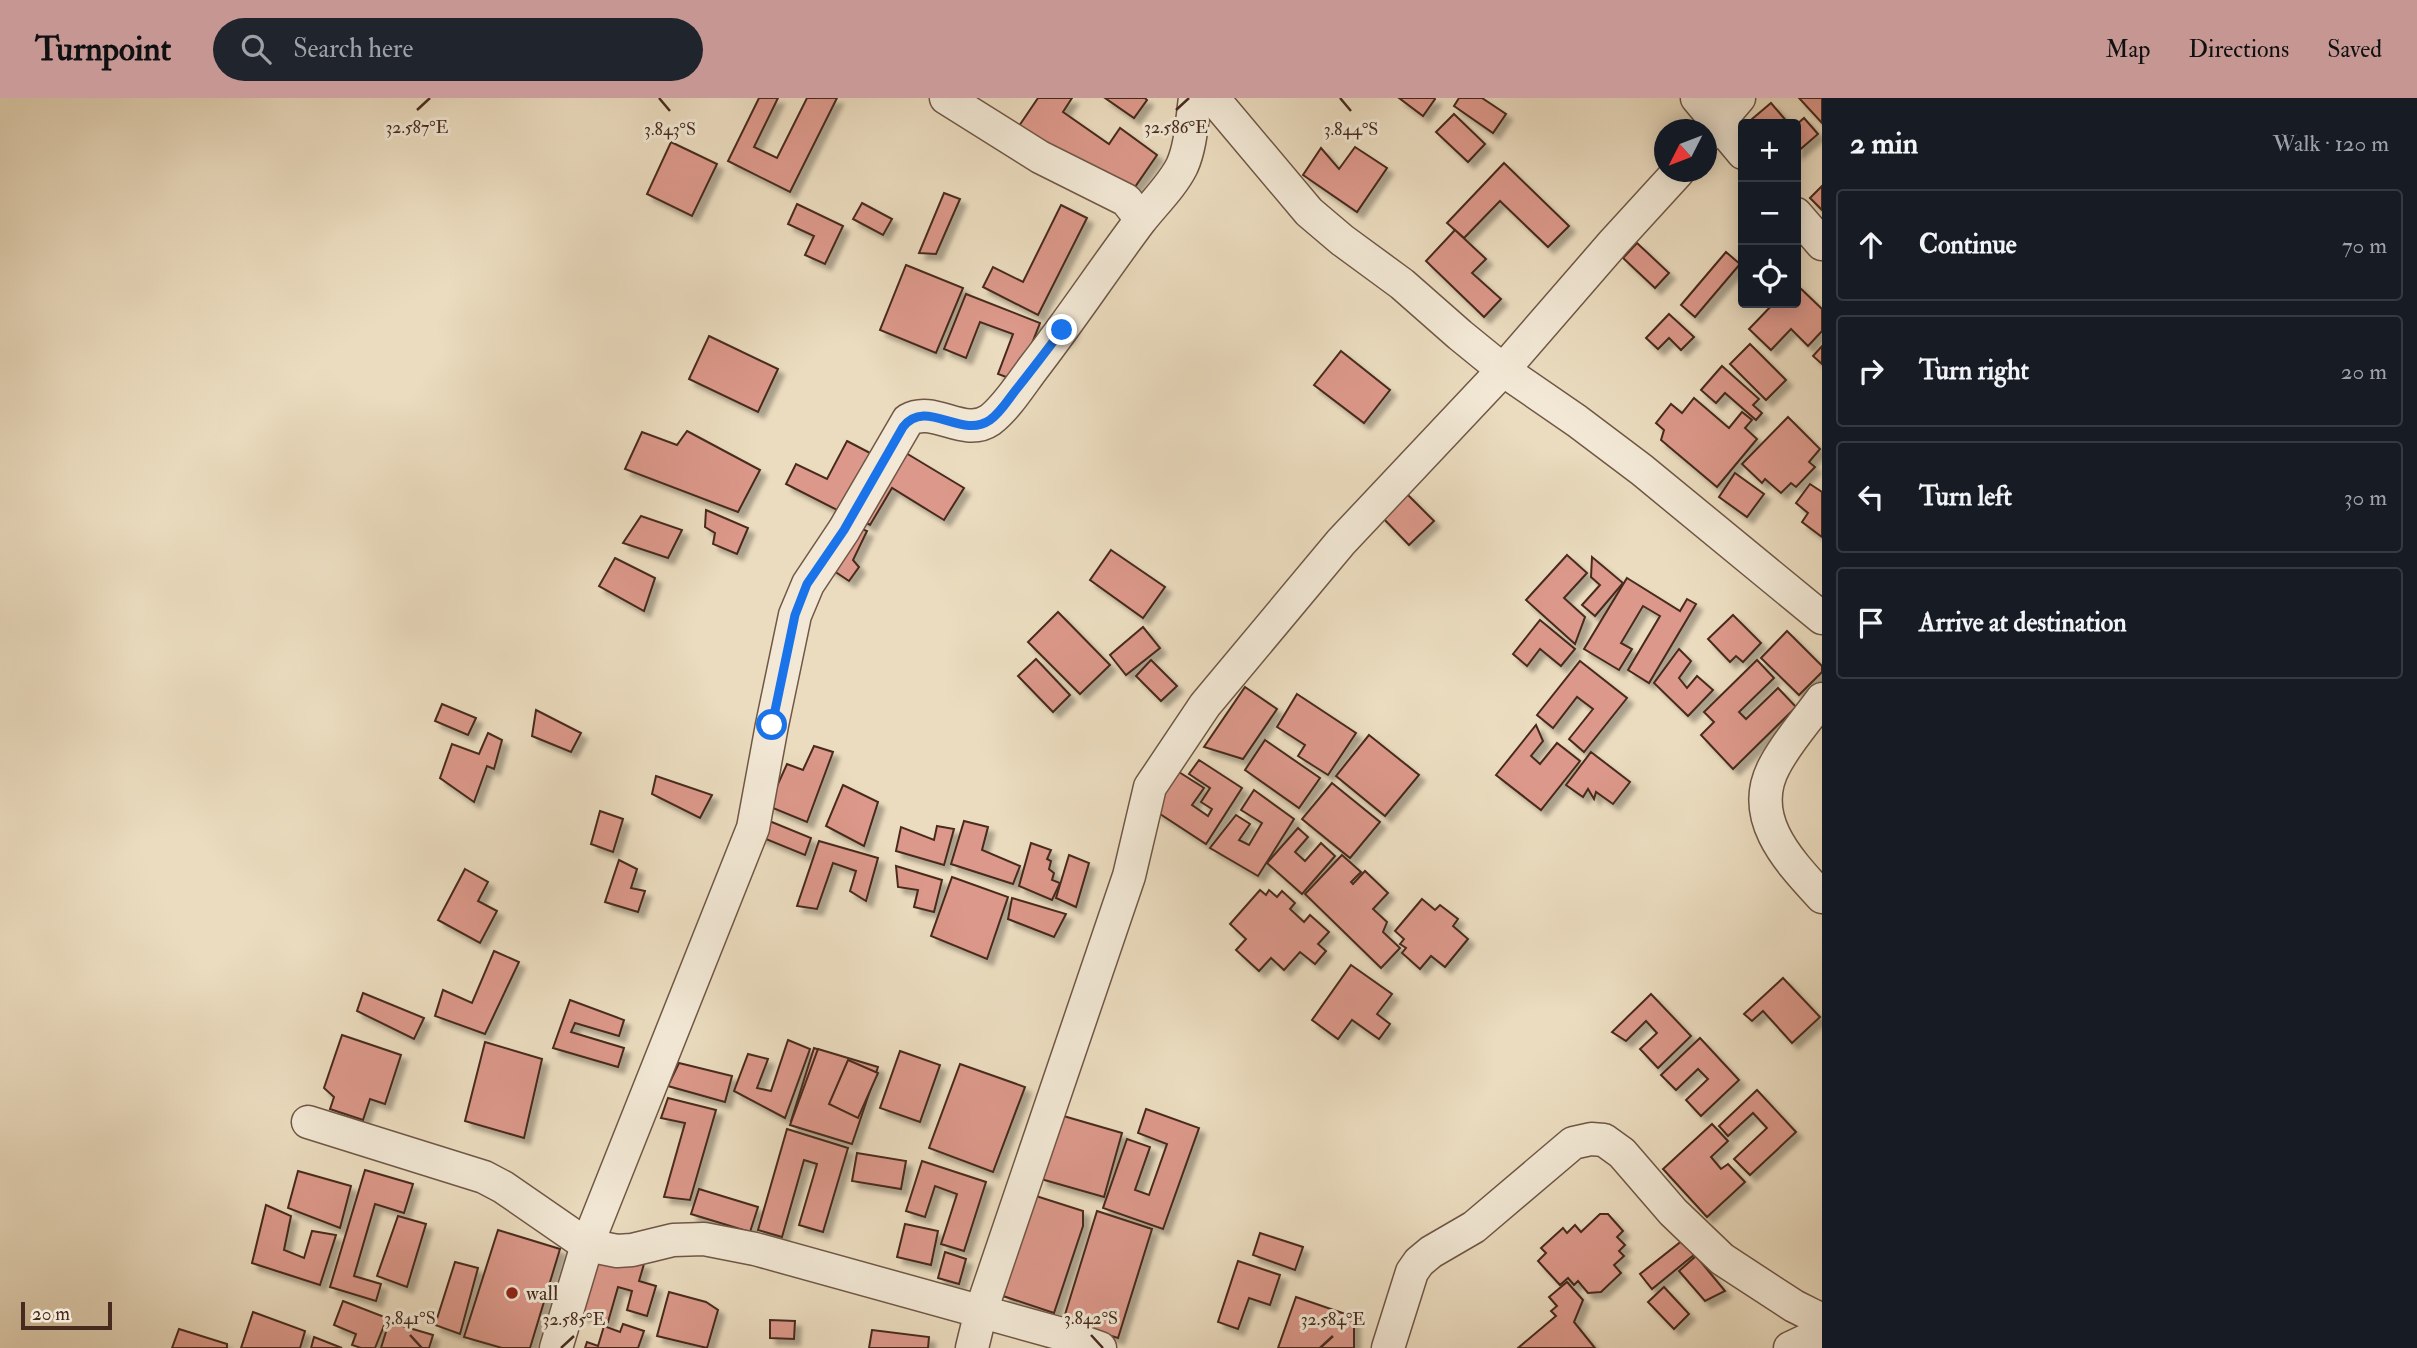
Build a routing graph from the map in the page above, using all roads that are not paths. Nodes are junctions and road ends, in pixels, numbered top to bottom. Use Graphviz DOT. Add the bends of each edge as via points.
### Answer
graph roads {
  1 [pos="946,98"];
  2 [pos="1195,98"];
  3 [pos="1213,98"];
  4 [pos="1697,98"];
  5 [pos="1739,98"];
  6 [pos="1707,119"];
  7 [pos="1717,124"];
  8 [pos="1717,134"];
  9 [pos="1738,149"];
  10 [pos="1669,182"];
  11 [pos="1141,219"];
  12 [pos="1801,220"];
  13 [pos="1822,244"];
  14 [pos="1503,370"];
  15 [pos="1822,618"];
  16 [pos="1822,699"];
  17 [pos="1822,897"];
  18 [pos="307,1122"];
  19 [pos="587,1245"];
  20 [pos="981,1311"];
  21 [pos="1822,1320"];
  22 [pos="1822,1333"];
  23 [pos="556,1348"];
  24 [pos="972,1348"];
  25 [pos="1100,1348"];
  26 [pos="1388,1348"];
  27 [pos="1790,1348"];
  1 -- 11 [label="street" via="1040,157 1126,200"];
  2 -- 11 [label="street" via="1184,162"];
  3 -- 14 [label="street" via="1309,212"];
  4 -- 6 [label="street"];
  5 -- 7 [label="street"];
  8 -- 9 [label="street"];
  10 -- 14 [label="street"];
  11 -- 19 [label="street" via="1054,341 989,421 961,425 925,414 908,420 807,584 786,652 753,828"];
  12 -- 13 [label="street"];
  14 -- 15 [label="street" via="1642,470"];
  14 -- 20 [label="street" via="1332,553 1205,705 1150,787 1129,876"];
  16 -- 17 [label="street" via="1774,766 1766,791 1766,811 1789,862"];
  18 -- 19 [label="street" via="484,1177"];
  19 -- 20 [label="street" via="625,1250 704,1239"];
  19 -- 23 [label="street"];
  20 -- 24 [label="street"];
  20 -- 25 [label="street"];
  21 -- 26 [label="street" via="1722,1259 1622,1153 1604,1140 1591,1139 1573,1143 1474,1227 1419,1262"];
  22 -- 27 [label="street"];
}
